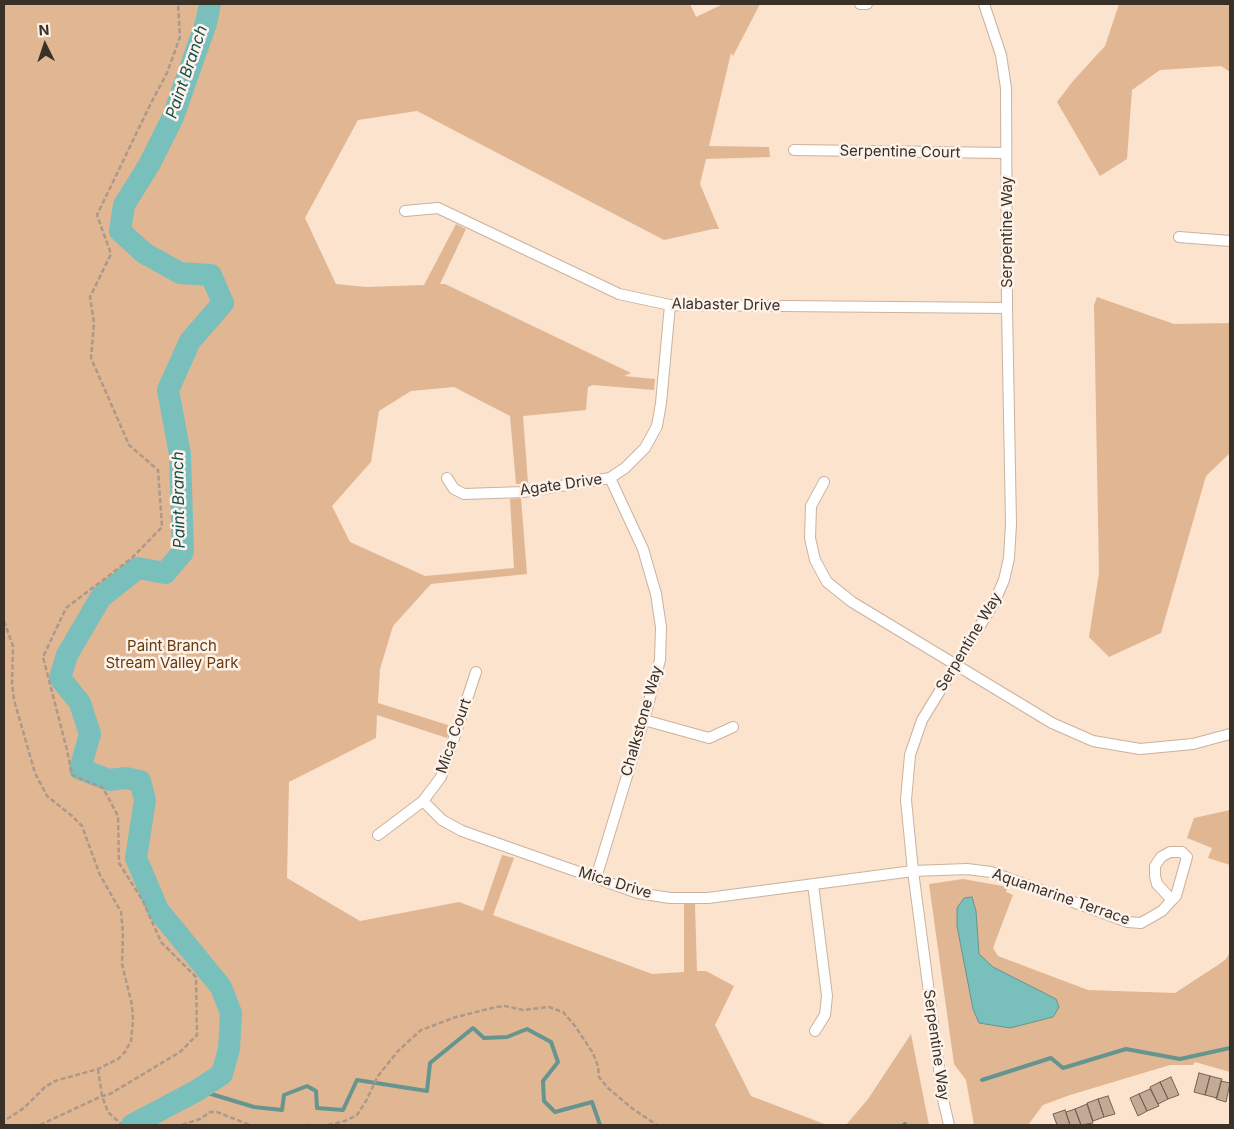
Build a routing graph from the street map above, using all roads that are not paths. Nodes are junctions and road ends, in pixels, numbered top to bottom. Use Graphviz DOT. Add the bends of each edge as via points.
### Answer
graph roads {
  1 [pos="860,4"];
  2 [pos="868,4"];
  3 [pos="984,4"];
  4 [pos="794,150"];
  5 [pos="1006,153"];
  6 [pos="405,211"];
  7 [pos="1179,237"];
  8 [pos="1230,241"];
  9 [pos="670,305"];
  10 [pos="1007,308"];
  11 [pos="447,478"];
  12 [pos="610,478"];
  13 [pos="824,482"];
  14 [pos="956,664"];
  15 [pos="476,672"];
  16 [pos="644,720"];
  17 [pos="733,726"];
  18 [pos="1230,734"];
  19 [pos="423,801"];
  20 [pos="378,835"];
  21 [pos="913,871"];
  22 [pos="596,878"];
  23 [pos="813,884"];
  24 [pos="1172,900"];
  25 [pos="815,1031"];
  26 [pos="949,1125"];
  1 -- 2 [label="street"];
  3 -- 5 [label="street, Serpentine Way" via="1002,55 1006,88"];
  4 -- 5 [label="street, Serpentine Court"];
  5 -- 10 [label="street, Serpentine Way"];
  6 -- 9 [label="street, Alabaster Drive" via="438,208 619,294"];
  7 -- 8 [label="street"];
  9 -- 10 [label="street, Alabaster Drive"];
  9 -- 12 [label="street, Agate Drive" via="656,426 645,448 626,468"];
  10 -- 14 [label="street, Serpentine Way" via="1009,558 994,603"];
  11 -- 12 [label="street, Agate Drive" via="454,489 464,494 523,492"];
  12 -- 16 [label="street, Chalkstone Way" via="643,549 656,594 661,627 660,660"];
  13 -- 14 [label="street" via="811,506 810,538 815,560 827,582 852,602"];
  14 -- 18 [label="street" via="1052,723 1093,741 1140,750 1193,744"];
  14 -- 21 [label="street, Serpentine Way" via="922,720 910,755 906,800"];
  15 -- 19 [label="street, Mica Court" via="446,765"];
  16 -- 17 [label="street" via="708,738"];
  16 -- 22 [label="street, Chalkstone Way"];
  19 -- 20 [label="street, Mica Court"];
  19 -- 22 [label="street, Mica Drive" via="442,820 462,831"];
  21 -- 23 [label="street, Mica Drive"];
  21 -- 24 [label="street, Aquamarine Terrace" via="968,869 991,872 1128,922 1141,923 1162,911"];
  21 -- 26 [label="street, Serpentine Way"];
  22 -- 23 [label="street, Mica Drive" via="638,893 670,898 708,898"];
  23 -- 25 [label="street" via="827,996 825,1015"];
  24 -- 24 [label="street, Aquamarine Terrace" via="1157,884 1155,866 1170,852 1182,852 1187,858"];
}
